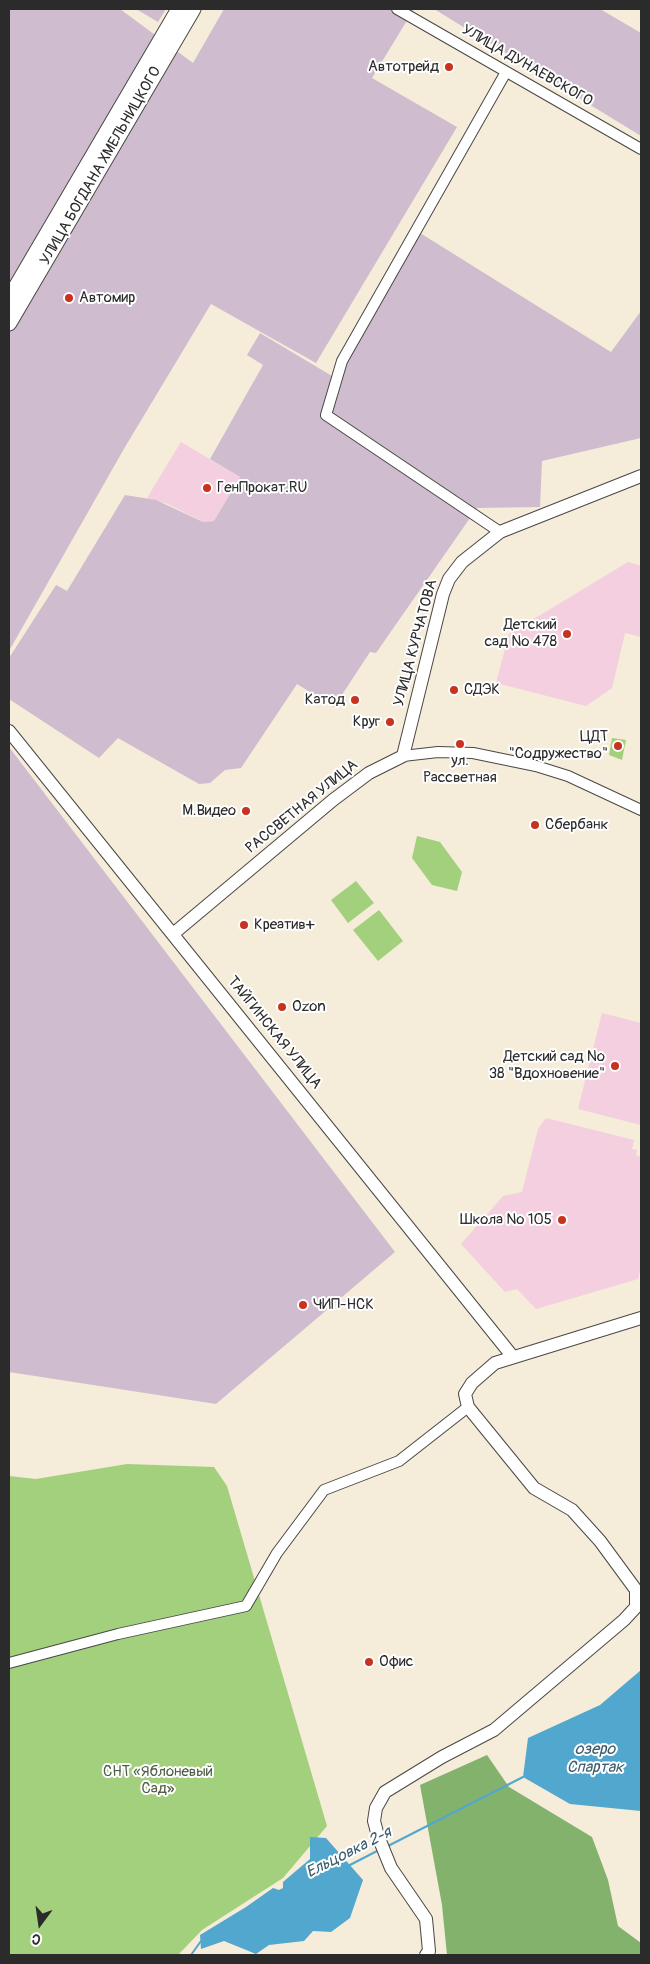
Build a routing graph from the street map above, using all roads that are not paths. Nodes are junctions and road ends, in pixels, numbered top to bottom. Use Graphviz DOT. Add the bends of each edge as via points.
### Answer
graph roads {
  1 [pos="179,9"];
  2 [pos="193,9"];
  3 [pos="397,9"];
  4 [pos="506,72"];
  5 [pos="641,149"];
  6 [pos="9,298"];
  7 [pos="9,323"];
  8 [pos="641,476"];
  9 [pos="500,532"];
  10 [pos="9,731"];
  11 [pos="403,756"];
  12 [pos="641,810"];
  13 [pos="173,934"];
  14 [pos="641,1318"];
  15 [pos="513,1357"];
  16 [pos="468,1407"];
  17 [pos="9,1663"];
  18 [pos="426,1955"];
  1 -- 6 [label="highway, УЛИЦА БОГДАНА ХМЕЛЬНИЦКОГО"];
  2 -- 7 [label="highway, УЛИЦА БОГДАНА ХМЕЛЬНИЦКОГО"];
  3 -- 4 [label="street, УЛИЦА ДУНАЕВСКОГО"];
  4 -- 5 [label="street, УЛИЦА ДУНАЕВСКОГО"];
  4 -- 9 [label="street" via="342,361 326,415"];
  8 -- 9 [label="main road, УЛИЦА КУРЧАТОВА"];
  9 -- 11 [label="main road, УЛИЦА КУРЧАТОВА" via="472,553 449,579"];
  10 -- 13 [label="main road, ТАЙГИНСКАЯ УЛИЦА"];
  11 -- 12 [label="street, РАССВЕТНАЯ УЛИЦА" via="473,753 536,766 568,776"];
  11 -- 13 [label="main road, РАССВЕТНАЯ УЛИЦА" via="369,773 333,800"];
  13 -- 15 [label="main road, ТАЙГИНСКАЯ УЛИЦА"];
  14 -- 15 [label="main road"];
  15 -- 16 [label="main road" via="495,1363 472,1383 466,1394"];
  16 -- 17 [label="street" via="399,1461 324,1490 277,1553 246,1606 118,1634"];
  16 -- 18 [label="main road" via="534,1488 572,1510 600,1541 636,1590 636,1607 494,1730 385,1792 376,1808 374,1821 391,1868 426,1919 429,1951"];
}
